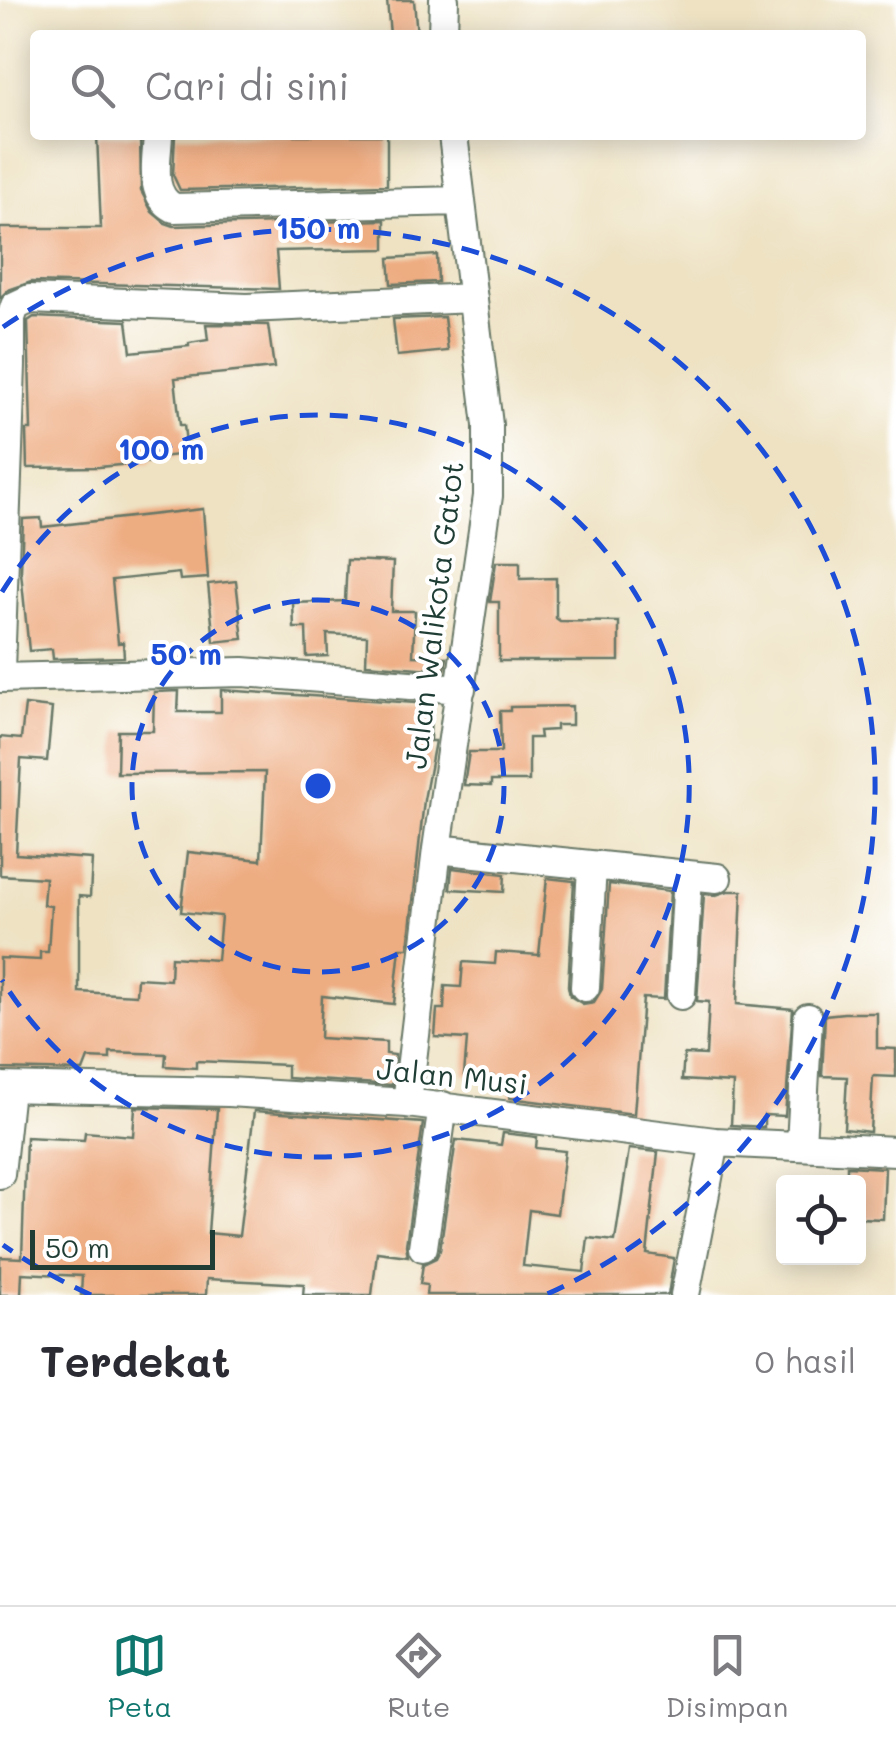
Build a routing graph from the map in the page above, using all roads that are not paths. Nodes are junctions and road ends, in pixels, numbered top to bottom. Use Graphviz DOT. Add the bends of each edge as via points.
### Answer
graph roads {
  1 [pos="444,0"];
  2 [pos="443,30"];
  3 [pos="158,140"];
  4 [pos="454,140"];
  5 [pos="461,201"];
  6 [pos="473,298"];
  7 [pos="5,364"];
  8 [pos="0,674"];
  9 [pos="461,689"];
  10 [pos="437,849"];
  11 [pos="592,867"];
  12 [pos="688,875"];
  13 [pos="717,878"];
  14 [pos="585,986"];
  15 [pos="681,995"];
  16 [pos="808,1018"];
  17 [pos="5,1088"];
  18 [pos="406,1103"];
  19 [pos="443,1106"];
  20 [pos="716,1142"];
  21 [pos="801,1144"];
  22 [pos="896,1151"];
  23 [pos="0,1174"];
  24 [pos="423,1246"];
  25 [pos="685,1295"];
  1 -- 2 [label="street"];
  3 -- 5 [label="street" via="156,192 174,208"];
  4 -- 5 [label="street, Jalan Walikota Gatot"];
  5 -- 6 [label="street, Jalan Walikota Gatot"];
  6 -- 7 [label="street" via="247,308 30,298 15,306"];
  6 -- 9 [label="street, Jalan Walikota Gatot" via="488,424 488,496"];
  7 -- 8 [label="street"];
  8 -- 9 [label="street" via="243,672"];
  9 -- 10 [label="street, Jalan Walikota Gatot"];
  10 -- 11 [label="street"];
  10 -- 18 [label="street, Jalan Walikota Gatot"];
  11 -- 12 [label="street"];
  11 -- 14 [label="street"];
  12 -- 13 [label="street"];
  12 -- 15 [label="street"];
  16 -- 21 [label="street"];
  17 -- 18 [label="street, Jalan Musi"];
  17 -- 23 [label="street"];
  18 -- 19 [label="street, Jalan Musi"];
  19 -- 20 [label="street, Jalan Musi"];
  19 -- 24 [label="street"];
  20 -- 21 [label="street, Jalan Musi"];
  20 -- 25 [label="street"];
  21 -- 22 [label="street, Jalan Musi"];
}
